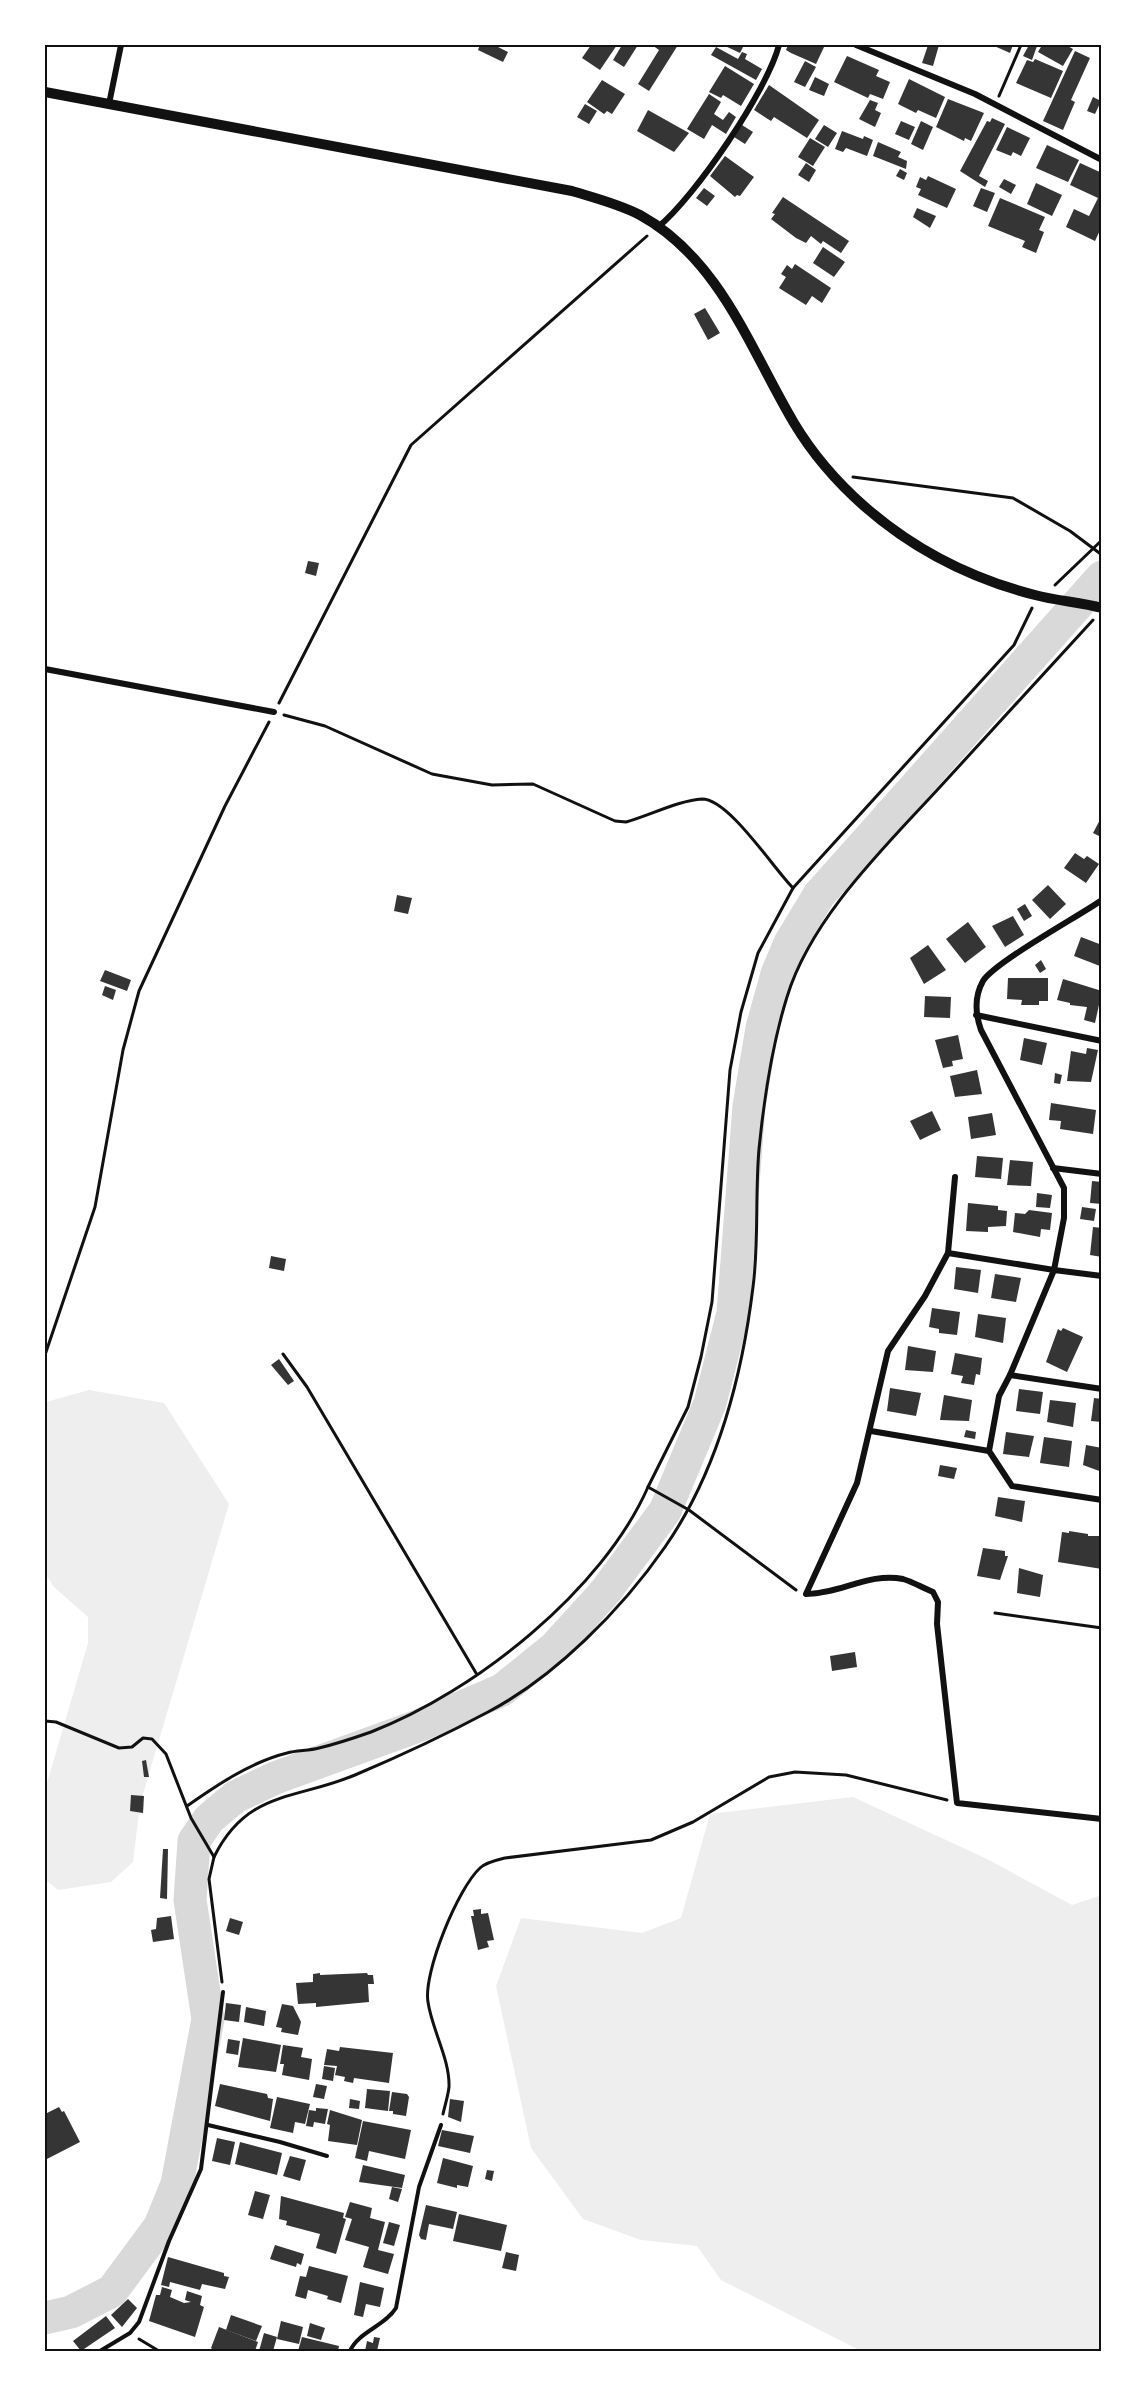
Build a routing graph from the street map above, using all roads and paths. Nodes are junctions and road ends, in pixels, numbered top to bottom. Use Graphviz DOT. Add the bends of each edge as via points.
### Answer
graph roads {
  1 [pos="121,45"];
  2 [pos="779,45"];
  3 [pos="856,45"];
  4 [pos="1021,45"];
  5 [pos="45,92"];
  6 [pos="109,104"];
  7 [pos="994,105"];
  8 [pos="1102,160"];
  9 [pos="658,227"];
  10 [pos="838,479"];
  11 [pos="1102,540"];
  12 [pos="1094,548"];
  13 [pos="1101,555"];
  14 [pos="1037,596"];
  15 [pos="1097,611"];
  16 [pos="1102,650"];
  17 [pos="1102,661"];
  18 [pos="45,669"];
  19 [pos="274,712"];
  20 [pos="793,888"];
  21 [pos="1102,900"];
  22 [pos="976,1015"];
  23 [pos="1102,1041"];
  24 [pos="1053,1168"];
  25 [pos="1102,1174"];
  26 [pos="955,1177"];
  27 [pos="948,1253"];
  28 [pos="1054,1270"];
  29 [pos="1102,1276"];
  30 [pos="284,1354"];
  31 [pos="45,1355"];
  32 [pos="1010,1375"];
  33 [pos="1102,1389"];
  34 [pos="871,1431"];
  35 [pos="989,1451"];
  36 [pos="648,1487"];
  37 [pos="1102,1500"];
  38 [pos="689,1510"];
  39 [pos="806,1594"];
  40 [pos="995,1613"];
  41 [pos="1102,1629"];
  42 [pos="476,1674"];
  43 [pos="45,1721"];
  44 [pos="957,1803"];
  45 [pos="187,1806"];
  46 [pos="1102,1820"];
  47 [pos="214,1857"];
  48 [pos="223,1992"];
  49 [pos="441,2125"];
  50 [pos="208,2126"];
  51 [pos="327,2156"];
  52 [pos="130,2333"];
  53 [pos="100,2351"];
  54 [pos="159,2351"];
  55 [pos="350,2351"];
  1 -- 6 [label="street"];
  2 -- 9 [label="street" via="774,63 745,114 674,214"];
  3 -- 7 [label="street"];
  4 -- 7 [label="path"];
  5 -- 6 [label="main road"];
  6 -- 9 [label="main road" via="572,191 621,207"];
  7 -- 8 [label="street"];
  9 -- 10 [label="main road" via="712,278 795,425"];
  9 -- 19 [label="path" via="411,444"];
  10 -- 12 [label="path" via="857,477 1013,498"];
  10 -- 14 [label="main road" via="891,528 931,554 983,579"];
  11 -- 12 [label="path"];
  12 -- 13 [label="path"];
  12 -- 14 [label="path" via="1057,584"];
  14 -- 15 [label="main road"];
  14 -- 20 [label="path" via="1014,645"];
  15 -- 38 [label="path" via="856,878 818,931 787,995 759,1149 754,1286 738,1376 717,1443"];
  16 -- 17 [label="street"];
  18 -- 19 [label="street"];
  19 -- 20 [label="path" via="325,726 432,774 492,785 533,784 615,821 626,822 695,800 709,800 723,807"];
  19 -- 31 [label="path" via="225,806 140,991 123,1050 95,1208"];
  20 -- 36 [label="path" via="758,953 741,1012 730,1070 712,1302 702,1357 688,1407"];
  21 -- 22 [label="street" via="1003,963 984,980 976,1000"];
  22 -- 23 [label="street"];
  22 -- 24 [label="street"];
  24 -- 25 [label="street"];
  24 -- 28 [label="street" via="1064,1188 1064,1218"];
  26 -- 27 [label="street"];
  27 -- 28 [label="street"];
  27 -- 34 [label="street" via="888,1351"];
  28 -- 29 [label="street"];
  28 -- 32 [label="street"];
  30 -- 42 [label="path"];
  32 -- 33 [label="street"];
  32 -- 35 [label="street" via="999,1396"];
  34 -- 35 [label="street"];
  34 -- 39 [label="street" via="857,1484"];
  35 -- 37 [label="street" via="1012,1486"];
  36 -- 38 [label="path"];
  36 -- 42 [label="path" via="620,1540 583,1582 504,1657"];
  38 -- 39 [label="path" via="791,1589"];
  38 -- 47 [label="path" via="662,1551 571,1655 523,1691 489,1712 352,1776 274,1799 248,1813 225,1834"];
  39 -- 44 [label="street" via="886,1578 933,1592 938,1602 937,1624"];
  40 -- 41 [label="path"];
  42 -- 45 [label="path" via="424,1706 371,1731 253,1765"];
  43 -- 45 [label="path" via="119,1748 132,1747 143,1738 158,1742"];
  44 -- 46 [label="street"];
  44 -- 49 [label="path" via="846,1775 795,1772 769,1777 693,1822 651,1840 505,1858 482,1865 459,1901 432,1961 427,1982 428,2002 449,2086"];
  45 -- 47 [label="path"];
  47 -- 48 [label="path" via="209,1879"];
  48 -- 50 [label="lane"];
  49 -- 55 [label="lane" via="419,2187 396,2308 389,2319 362,2337"];
  50 -- 51 [label="lane"];
  50 -- 52 [label="lane" via="201,2169 139,2322"];
  52 -- 53 [label="lane"];
  52 -- 54 [label="path"];
}
